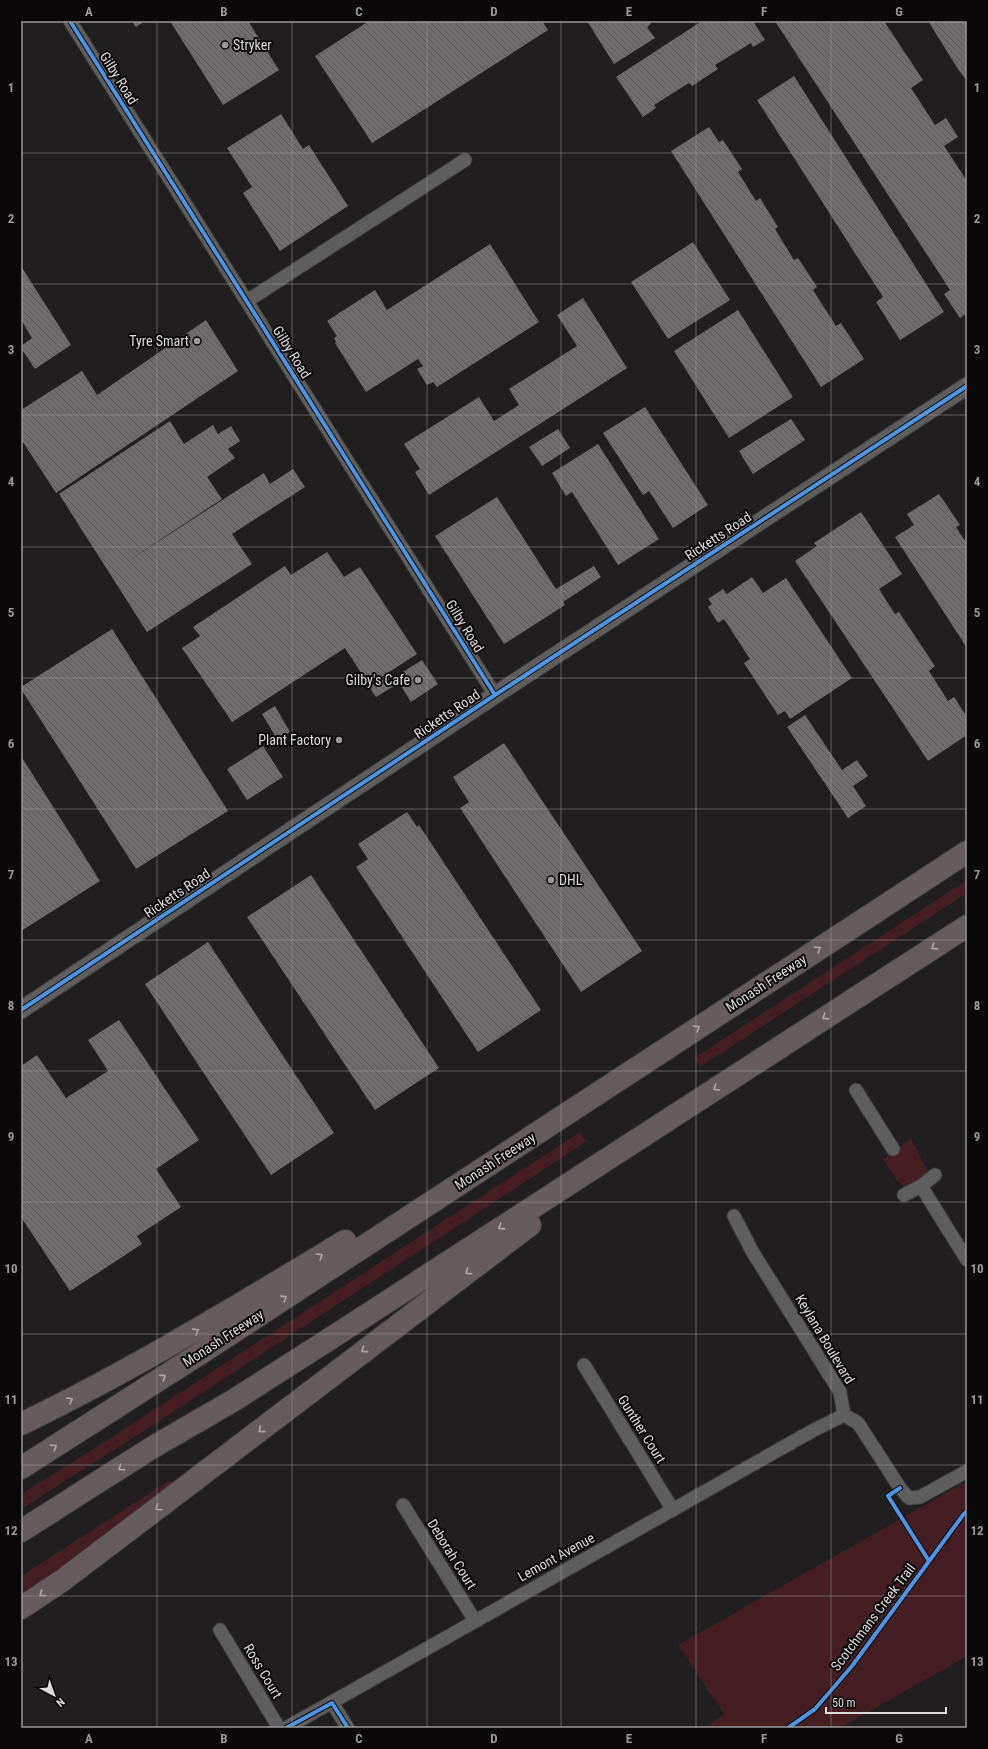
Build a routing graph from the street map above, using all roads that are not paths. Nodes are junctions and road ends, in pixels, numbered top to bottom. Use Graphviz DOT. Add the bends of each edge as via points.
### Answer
graph roads {
  1 [pos="70,21"];
  2 [pos="464,160"];
  3 [pos="247,301"];
  4 [pos="967,386"];
  5 [pos="495,695"];
  6 [pos="967,847"];
  7 [pos="967,852"];
  8 [pos="940,869"];
  9 [pos="967,926"];
  10 [pos="21,1010"];
  11 [pos="665,1049"];
  12 [pos="856,1090"];
  13 [pos="677,1113"];
  14 [pos="894,1149"];
  15 [pos="935,1175"];
  16 [pos="921,1186"];
  17 [pos="904,1195"];
  18 [pos="734,1216"];
  19 [pos="967,1260"];
  20 [pos="584,1365"];
  21 [pos="844,1415"];
  22 [pos="21,1424"];
  23 [pos="21,1468"];
  24 [pos="967,1471"];
  25 [pos="402,1505"];
  26 [pos="673,1510"];
  27 [pos="21,1531"];
  28 [pos="21,1608"];
  29 [pos="475,1620"];
  30 [pos="220,1630"];
  31 [pos="332,1703"];
  32 [pos="279,1728"];
  33 [pos="286,1728"];
  34 [pos="348,1728"];
  1 -- 3 [label="street, Gilby Road"];
  2 -- 3 [label="street"];
  3 -- 5 [label="street, Gilby Road"];
  4 -- 5 [label="street, Ricketts Road"];
  5 -- 10 [label="street, Ricketts Road"];
  6 -- 8 [label="highway"];
  7 -- 8 [label="highway, Monash Freeway"];
  11 -- 8 [label="highway, Monash Freeway, one-way"];
  9 -- 13 [label="highway, one-way"];
  22 -- 11 [label="highway, one-way" via="62,1405 192,1333"];
  23 -- 11 [label="highway, Monash Freeway, one-way"];
  12 -- 14 [label="street"];
  13 -- 27 [label="highway, one-way" via="318,1347"];
  13 -- 28 [label="highway, one-way" via="63,1580"];
  15 -- 16 [label="street"];
  16 -- 17 [label="street"];
  16 -- 19 [label="street"];
  18 -- 21 [label="street, Keylana Boulevard" via="752,1251 840,1392"];
  20 -- 26 [label="street, Gunther Court"];
  21 -- 24 [label="street" via="858,1423 909,1498 920,1497"];
  21 -- 26 [label="street, Lemont Avenue"];
  25 -- 29 [label="street, Deborah Court"];
  26 -- 29 [label="street, Lemont Avenue"];
  29 -- 31 [label="street, Lemont Avenue"];
  30 -- 32 [label="street, Ross Court"];
  31 -- 33 [label="street, Lemont Avenue"];
  31 -- 34 [label="street"];
}
